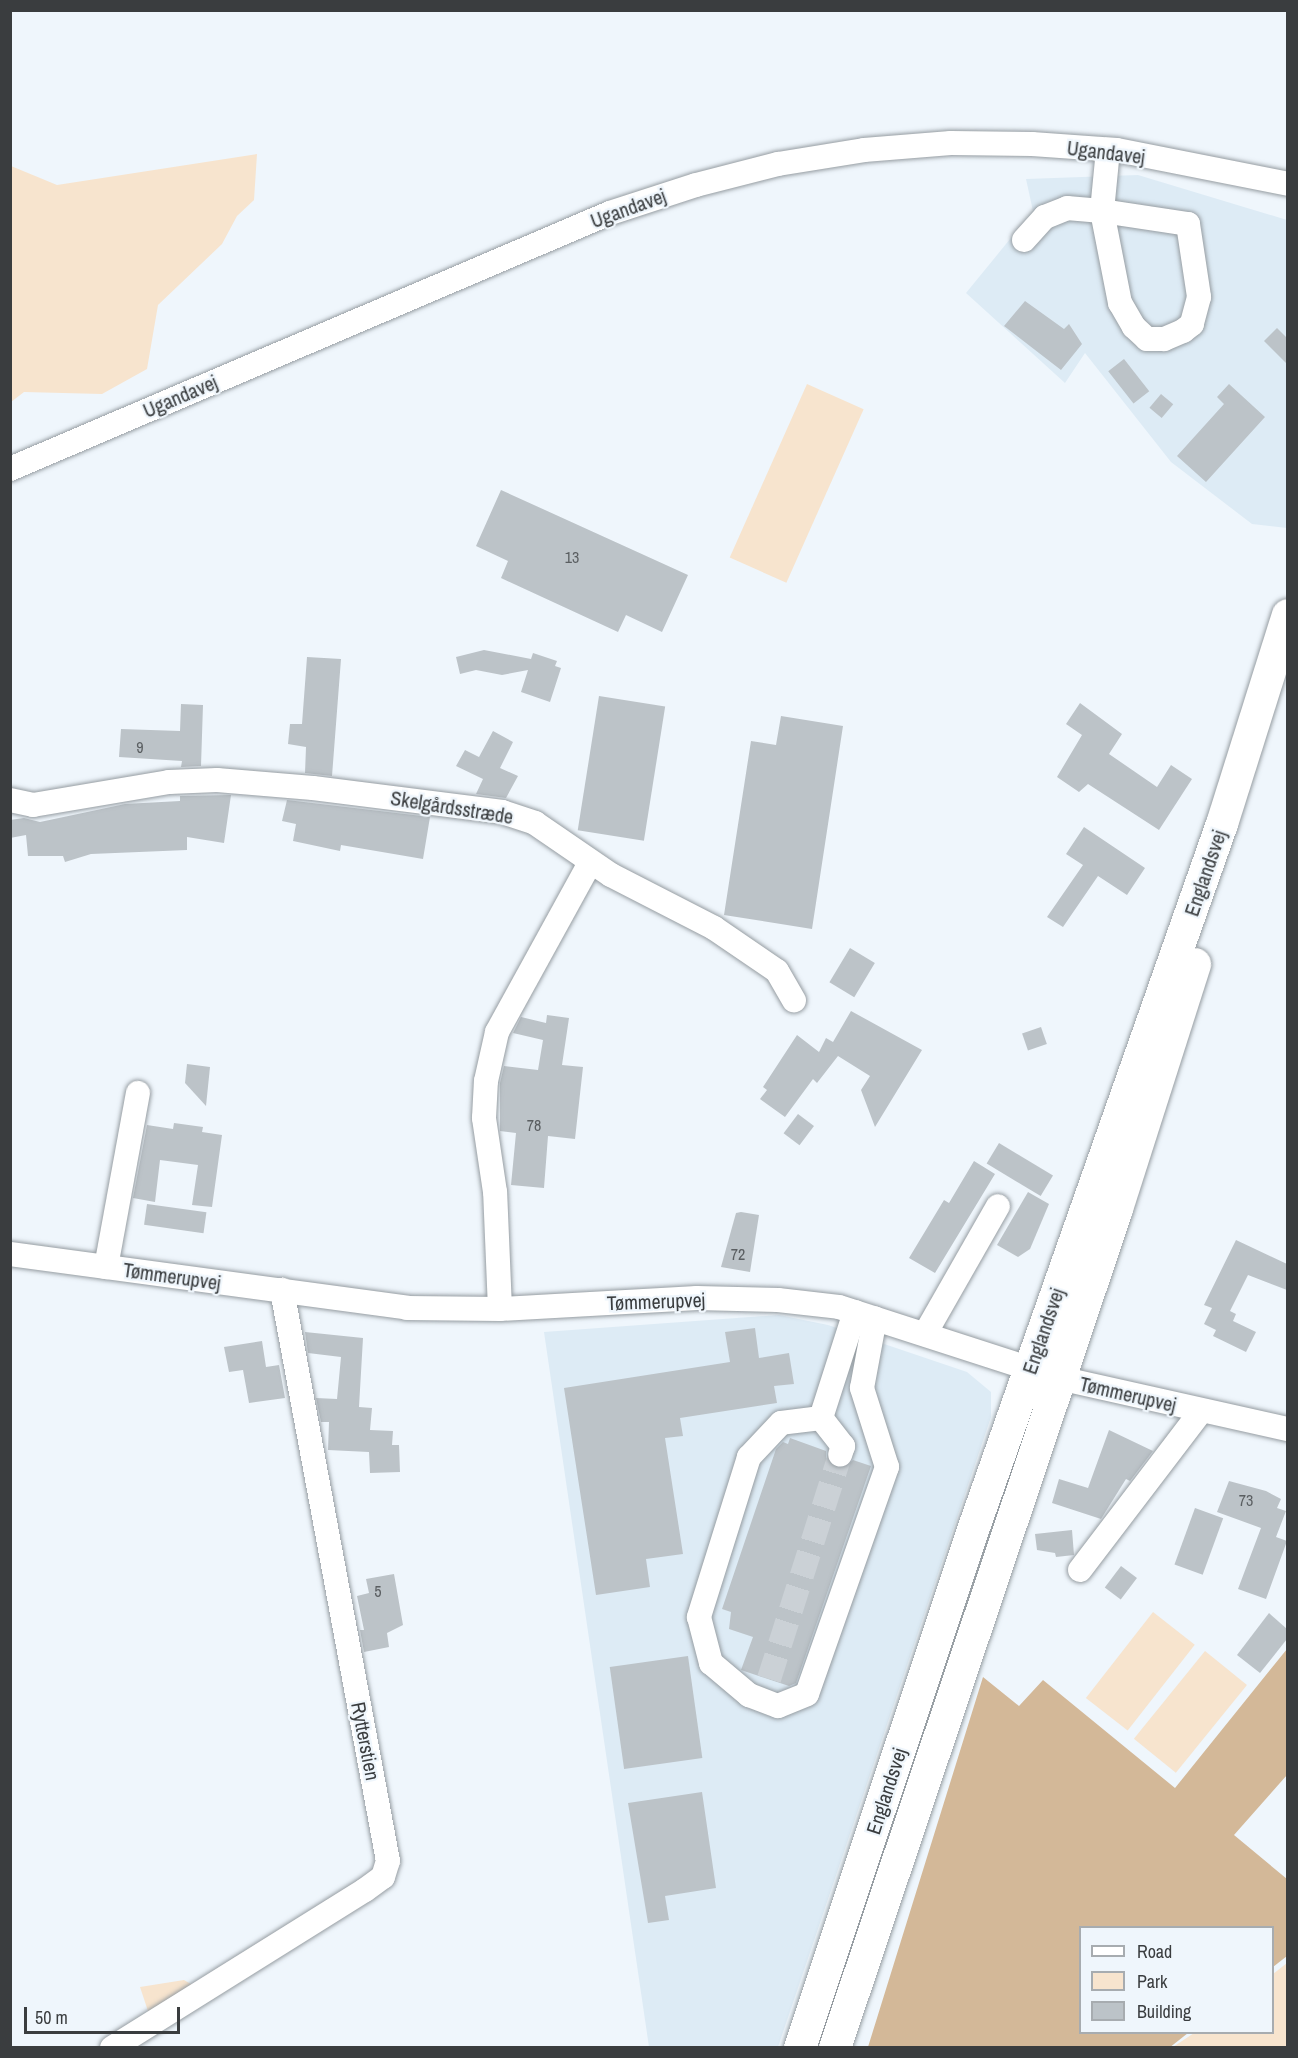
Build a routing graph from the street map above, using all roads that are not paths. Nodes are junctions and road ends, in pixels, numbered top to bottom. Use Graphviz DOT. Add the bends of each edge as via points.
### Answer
graph roads {
  1 [pos="1108,150"];
  2 [pos="1287,184"];
  3 [pos="1102,212"];
  4 [pos="1024,240"];
  5 [pos="10,469"];
  6 [pos="1287,615"];
  7 [pos="1287,690"];
  8 [pos="10,800"];
  9 [pos="590,862"];
  10 [pos="795,1000"];
  11 [pos="138,1094"];
  12 [pos="998,1206"];
  13 [pos="10,1254"];
  14 [pos="106,1267"];
  15 [pos="282,1290"];
  16 [pos="500,1309"];
  17 [pos="865,1315"];
  18 [pos="925,1334"];
  19 [pos="1029,1368"];
  20 [pos="1059,1378"];
  21 [pos="1201,1411"];
  22 [pos="820,1419"];
  23 [pos="1287,1430"];
  24 [pos="883,1454"];
  25 [pos="1080,1570"];
  26 [pos="112,2048"];
  27 [pos="800,2048"];
  28 [pos="835,2048"];
  1 -- 2 [label="street, Ugandavej"];
  1 -- 3 [label="street"];
  1 -- 5 [label="street, Ugandavej" via="951,143 864,150 778,164 696,184 610,213"];
  3 -- 3 [label="street" via="1188,224 1199,297 1191,324 1183,331 1164,339 1147,339 1134,327 1120,303"];
  3 -- 4 [label="street" via="1067,208 1045,217"];
  6 -- 19 [label="main road, Englandsvej" via="1222,824"];
  7 -- 20 [label="main road, Englandsvej" via="1253,782"];
  8 -- 9 [label="street, Skelgårdsstræde" via="33,805 169,782 217,780 313,788 502,812 535,823"];
  9 -- 10 [label="street, Skelgårdsstræde" via="723,934 777,971"];
  9 -- 16 [label="street" via="497,1032 486,1081 484,1118 495,1192"];
  11 -- 14 [label="street"];
  12 -- 18 [label="street"];
  13 -- 14 [label="street, Tømmerupvej"];
  14 -- 15 [label="street, Tømmerupvej"];
  15 -- 16 [label="street, Tømmerupvej" via="407,1308"];
  15 -- 26 [label="street, Rytterstien" via="388,1861 383,1877 365,1890"];
  16 -- 17 [label="street, Tømmerupvej" via="697,1298 778,1300"];
  17 -- 18 [label="street, Tømmerupvej"];
  17 -- 22 [label="street"];
  17 -- 24 [label="street" via="862,1388"];
  18 -- 19 [label="street, Tømmerupvej"];
  19 -- 20 [label="street, Tømmerupvej"];
  19 -- 27 [label="main road, Englandsvej"];
  20 -- 21 [label="street, Tømmerupvej"];
  20 -- 28 [label="main road, Englandsvej"];
  21 -- 23 [label="street, Tømmerupvej"];
  21 -- 25 [label="street"];
  22 -- 24 [label="street" via="842,1450"];
  22 -- 24 [label="street" via="781,1423 750,1457 699,1617 711,1663 749,1695 765,1689 778,1706 807,1694 887,1467"];
}
